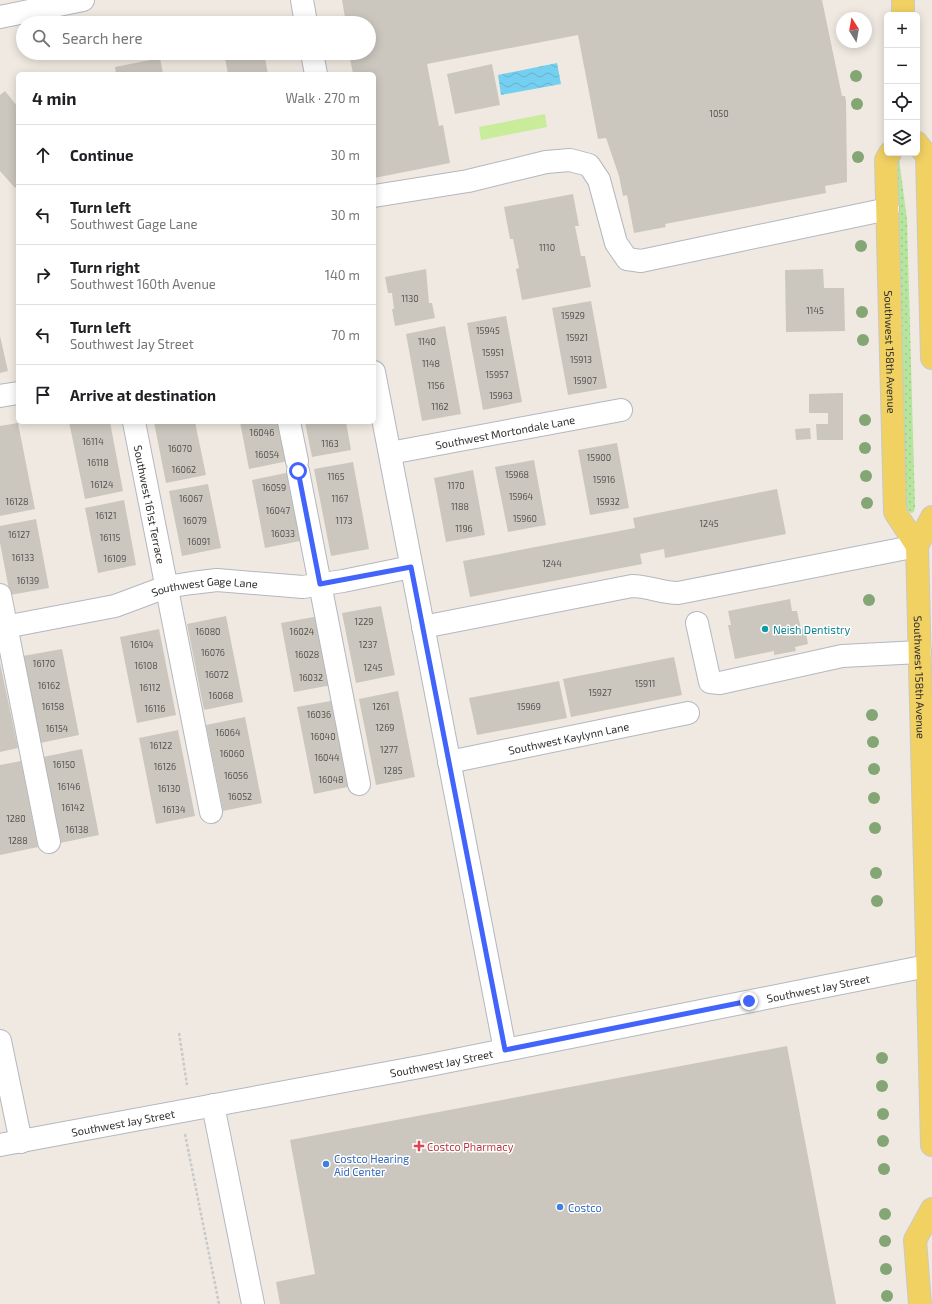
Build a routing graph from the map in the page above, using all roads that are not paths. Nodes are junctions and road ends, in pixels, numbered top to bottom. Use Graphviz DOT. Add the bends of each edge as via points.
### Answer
graph roads {
  1 [pos="83,0"];
  2 [pos="302,0"];
  3 [pos="903,0"];
  4 [pos="903,12"];
  5 [pos="305,16"];
  6 [pos="0,17"];
  7 [pos="313,60"];
  8 [pos="316,72"];
  9 [pos="920,147"];
  10 [pos="888,156"];
  11 [pos="376,196"];
  12 [pos="888,209"];
  13 [pos="932,358"];
  14 [pos="376,382"];
  15 [pos="16,393"];
  16 [pos="0,396"];
  17 [pos="621,410"];
  18 [pos="134,424"];
  19 [pos="289,424"];
  20 [pos="390,453"];
  21 [pos="932,517"];
  22 [pos="917,546"];
  23 [pos="411,567"];
  24 [pos="320,584"];
  25 [pos="166,587"];
  26 [pos="0,595"];
  27 [pos="697,623"];
  28 [pos="3,627"];
  29 [pos="423,627"];
  30 [pos="920,652"];
  31 [pos="688,713"];
  32 [pos="449,762"];
  33 [pos="359,784"];
  34 [pos="211,812"];
  35 [pos="49,842"];
  36 [pos="930,965"];
  37 [pos="0,1040"];
  38 [pos="505,1050"];
  39 [pos="214,1106"];
  40 [pos="10,1144"];
  41 [pos="932,1145"];
  42 [pos="932,1209"];
  43 [pos="253,1304"];
  44 [pos="920,1304"];
  1 -- 6 [label="street"];
  2 -- 5 [label="street"];
  3 -- 4 [label="main road"];
  7 -- 8 [label="street"];
  9 -- 13 [label="main road" via="926,156"];
  10 -- 12 [label="main road, Southwest 158th Avenue" via="886,160"];
  11 -- 12 [label="street" via="468,181 546,162 570,160 589,165 599,180 616,243 627,259 641,261"];
  12 -- 22 [label="main road, Southwest 158th Avenue" via="896,512"];
  14 -- 20 [label="street"];
  15 -- 16 [label="street"];
  17 -- 20 [label="street, Southwest Mortondale Lane"];
  18 -- 25 [label="street, Southwest 161st Terrace"];
  19 -- 24 [label="street"];
  20 -- 23 [label="street"];
  21 -- 22 [label="main road, Southwest 158th Avenue"];
  22 -- 29 [label="street" via="678,593 632,586"];
  22 -- 30 [label="main road, Southwest 158th Avenue"];
  23 -- 24 [label="street, Southwest Gage Lane"];
  23 -- 29 [label="street"];
  24 -- 25 [label="street, Southwest Gage Lane" via="303,587 276,586 217,580"];
  24 -- 33 [label="street"];
  25 -- 28 [label="street, Southwest Gage Lane" via="115,606"];
  25 -- 34 [label="street, Southwest 161st Terrace"];
  26 -- 28 [label="street"];
  27 -- 30 [label="street" via="710,682 720,683 842,656"];
  28 -- 35 [label="street"];
  29 -- 32 [label="street"];
  30 -- 36 [label="main road, Southwest 158th Avenue"];
  31 -- 32 [label="street, Southwest Kaylynn Lane"];
  32 -- 38 [label="street"];
  36 -- 38 [label="street, Southwest Jay Street"];
  36 -- 41 [label="main road, Southwest 158th Avenue"];
  37 -- 40 [label="street"];
  38 -- 39 [label="street, Southwest Jay Street"];
  39 -- 40 [label="street, Southwest Jay Street"];
  39 -- 43 [label="street"];
  42 -- 44 [label="main road" via="915,1240"];
}
